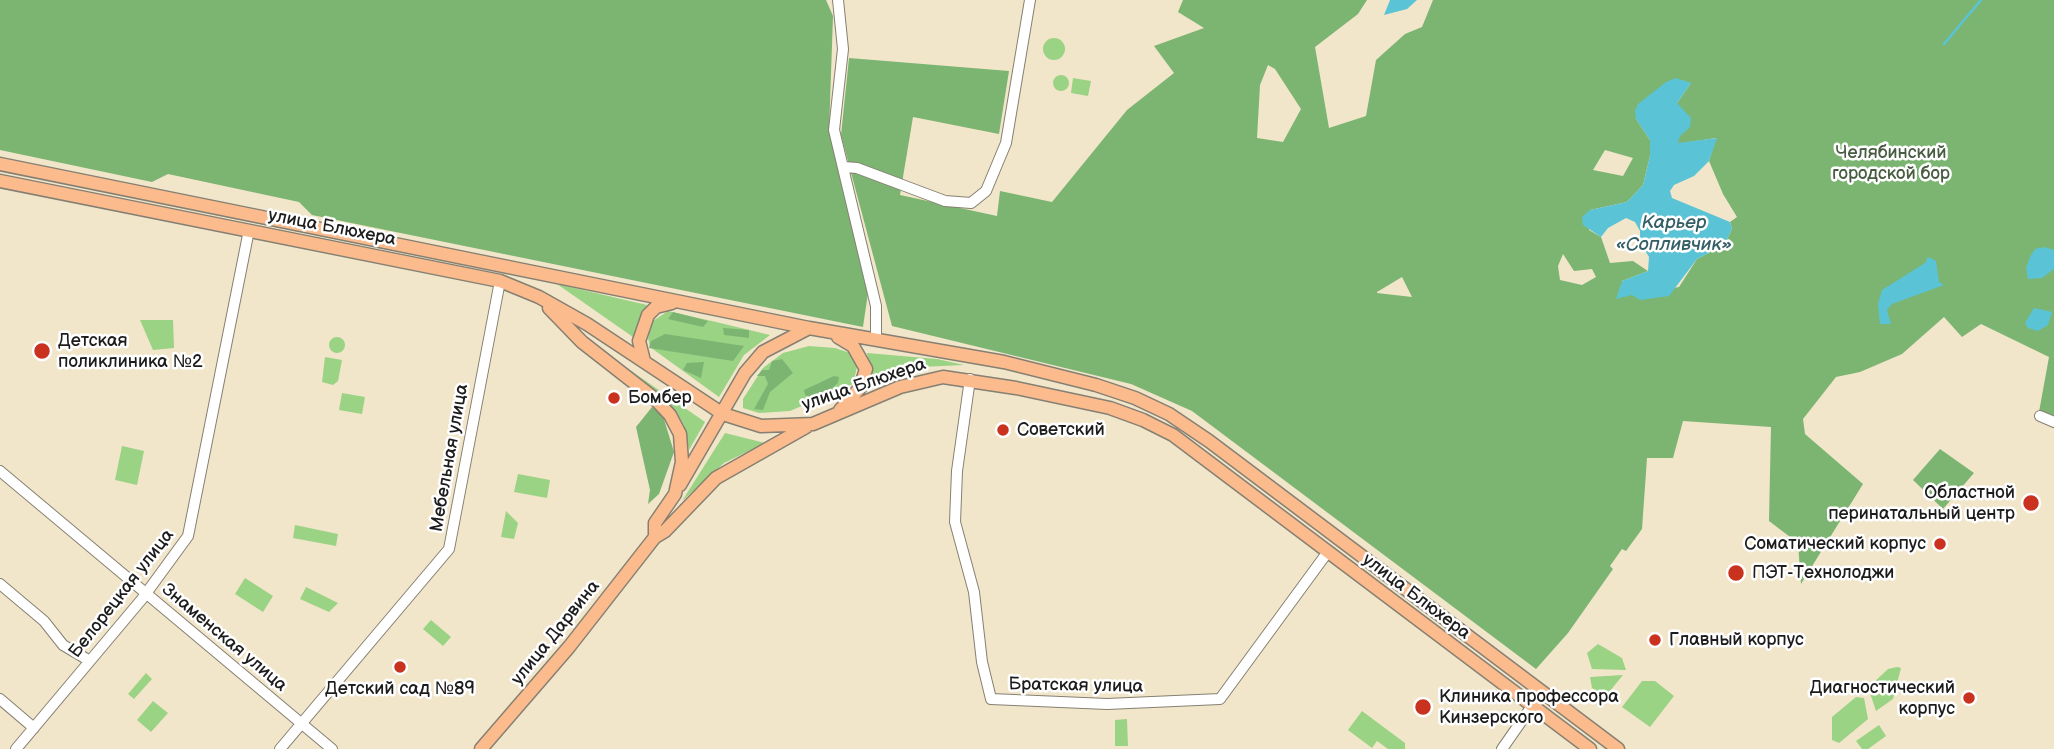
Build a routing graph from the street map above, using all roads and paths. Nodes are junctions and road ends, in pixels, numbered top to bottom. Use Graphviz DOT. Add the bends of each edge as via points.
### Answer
graph roads {
  1 [pos="838,0"];
  2 [pos="1030,0"];
  3 [pos="0,164"];
  4 [pos="844,167"];
  5 [pos="0,181"];
  6 [pos="249,230"];
  7 [pos="500,281"];
  8 [pos="540,298"];
  9 [pos="676,302"];
  10 [pos="809,328"];
  11 [pos="833,333"];
  12 [pos="876,341"];
  13 [pos="644,362"];
  14 [pos="970,379"];
  15 [pos="838,413"];
  16 [pos="723,414"];
  17 [pos="2040,416"];
  18 [pos="2054,422"];
  19 [pos="813,424"];
  20 [pos="0,471"];
  21 [pos="675,495"];
  22 [pos="654,537"];
  23 [pos="1328,553"];
  24 [pos="0,584"];
  25 [pos="146,593"];
  26 [pos="90,661"];
  27 [pos="1543,692"];
  28 [pos="0,699"];
  29 [pos="1532,706"];
  30 [pos="301,723"];
  31 [pos="34,727"];
  32 [pos="16,749"];
  33 [pos="280,749"];
  34 [pos="332,749"];
  35 [pos="481,749"];
  36 [pos="1502,749"];
  37 [pos="1590,749"];
  38 [pos="1618,749"];
  1 -- 4 [label="street" via="843,49 834,130"];
  2 -- 4 [label="street" via="1006,143 986,191 971,204 945,201 857,167"];
  3 -- 9 [label="main road, улица Блюхера"];
  4 -- 12 [label="street" via="876,306"];
  5 -- 6 [label="main road, улица Блюхера"];
  6 -- 7 [label="main road, улица Блюхера"];
  6 -- 25 [label="street, Белорецкая улица" via="191,529"];
  7 -- 8 [label="main road, улица Блюхера"];
  7 -- 30 [label="street, Мебельная улица" via="449,549"];
  8 -- 13 [label="main road, улица Блюхера"];
  8 -- 21 [label="main road, улица Дарвина" via="582,342 670,415 682,448"];
  9 -- 10 [label="main road, улица Блюхера"];
  9 -- 13 [label="main road" via="656,307 648,315 639,341"];
  10 -- 11 [label="main road, улица Блюхера"];
  10 -- 16 [label="main road" via="764,352 745,373"];
  11 -- 12 [label="main road, улица Блюхера"];
  11 -- 15 [label="main road" via="853,346 866,369 860,388"];
  12 -- 27 [label="main road, улица Блюхера" via="985,358 1096,385 1169,414"];
  13 -- 16 [label="main road, улица Блюхера"];
  14 -- 15 [label="main road, улица Блюхера" via="928,379"];
  14 -- 23 [label="main road, улица Блюхера" via="1110,408 1143,420 1173,435"];
  14 -- 23 [label="street, Братская улица" via="955,522 974,592 991,699 1119,704 1220,699"];
  15 -- 19 [label="main road, улица Блюхера"];
  16 -- 19 [label="main road, улица Блюхера" via="761,426"];
  16 -- 21 [label="main road"];
  17 -- 18 [label="street"];
  19 -- 22 [label="main road, улица Дарвина" via="716,478"];
  20 -- 25 [label="street, Знаменская улица"];
  21 -- 22 [label="main road, улица Дарвина" via="655,523"];
  22 -- 35 [label="main road, улица Дарвина" via="584,629"];
  23 -- 29 [label="main road, улица Блюхера"];
  24 -- 26 [label="street" via="44,621 63,645"];
  25 -- 26 [label="street, Белорецкая улица"];
  25 -- 30 [label="street, Знаменская улица"];
  26 -- 31 [label="street, Белорецкая улица"];
  27 -- 29 [label="main road"];
  27 -- 38 [label="main road, улица Блюхера"];
  28 -- 31 [label="street"];
  29 -- 36 [label="street"];
  29 -- 37 [label="main road, улица Блюхера"];
  30 -- 33 [label="street, Мебельная улица"];
  30 -- 34 [label="street, Знаменская улица"];
  31 -- 32 [label="street, Белорецкая улица"];
}
